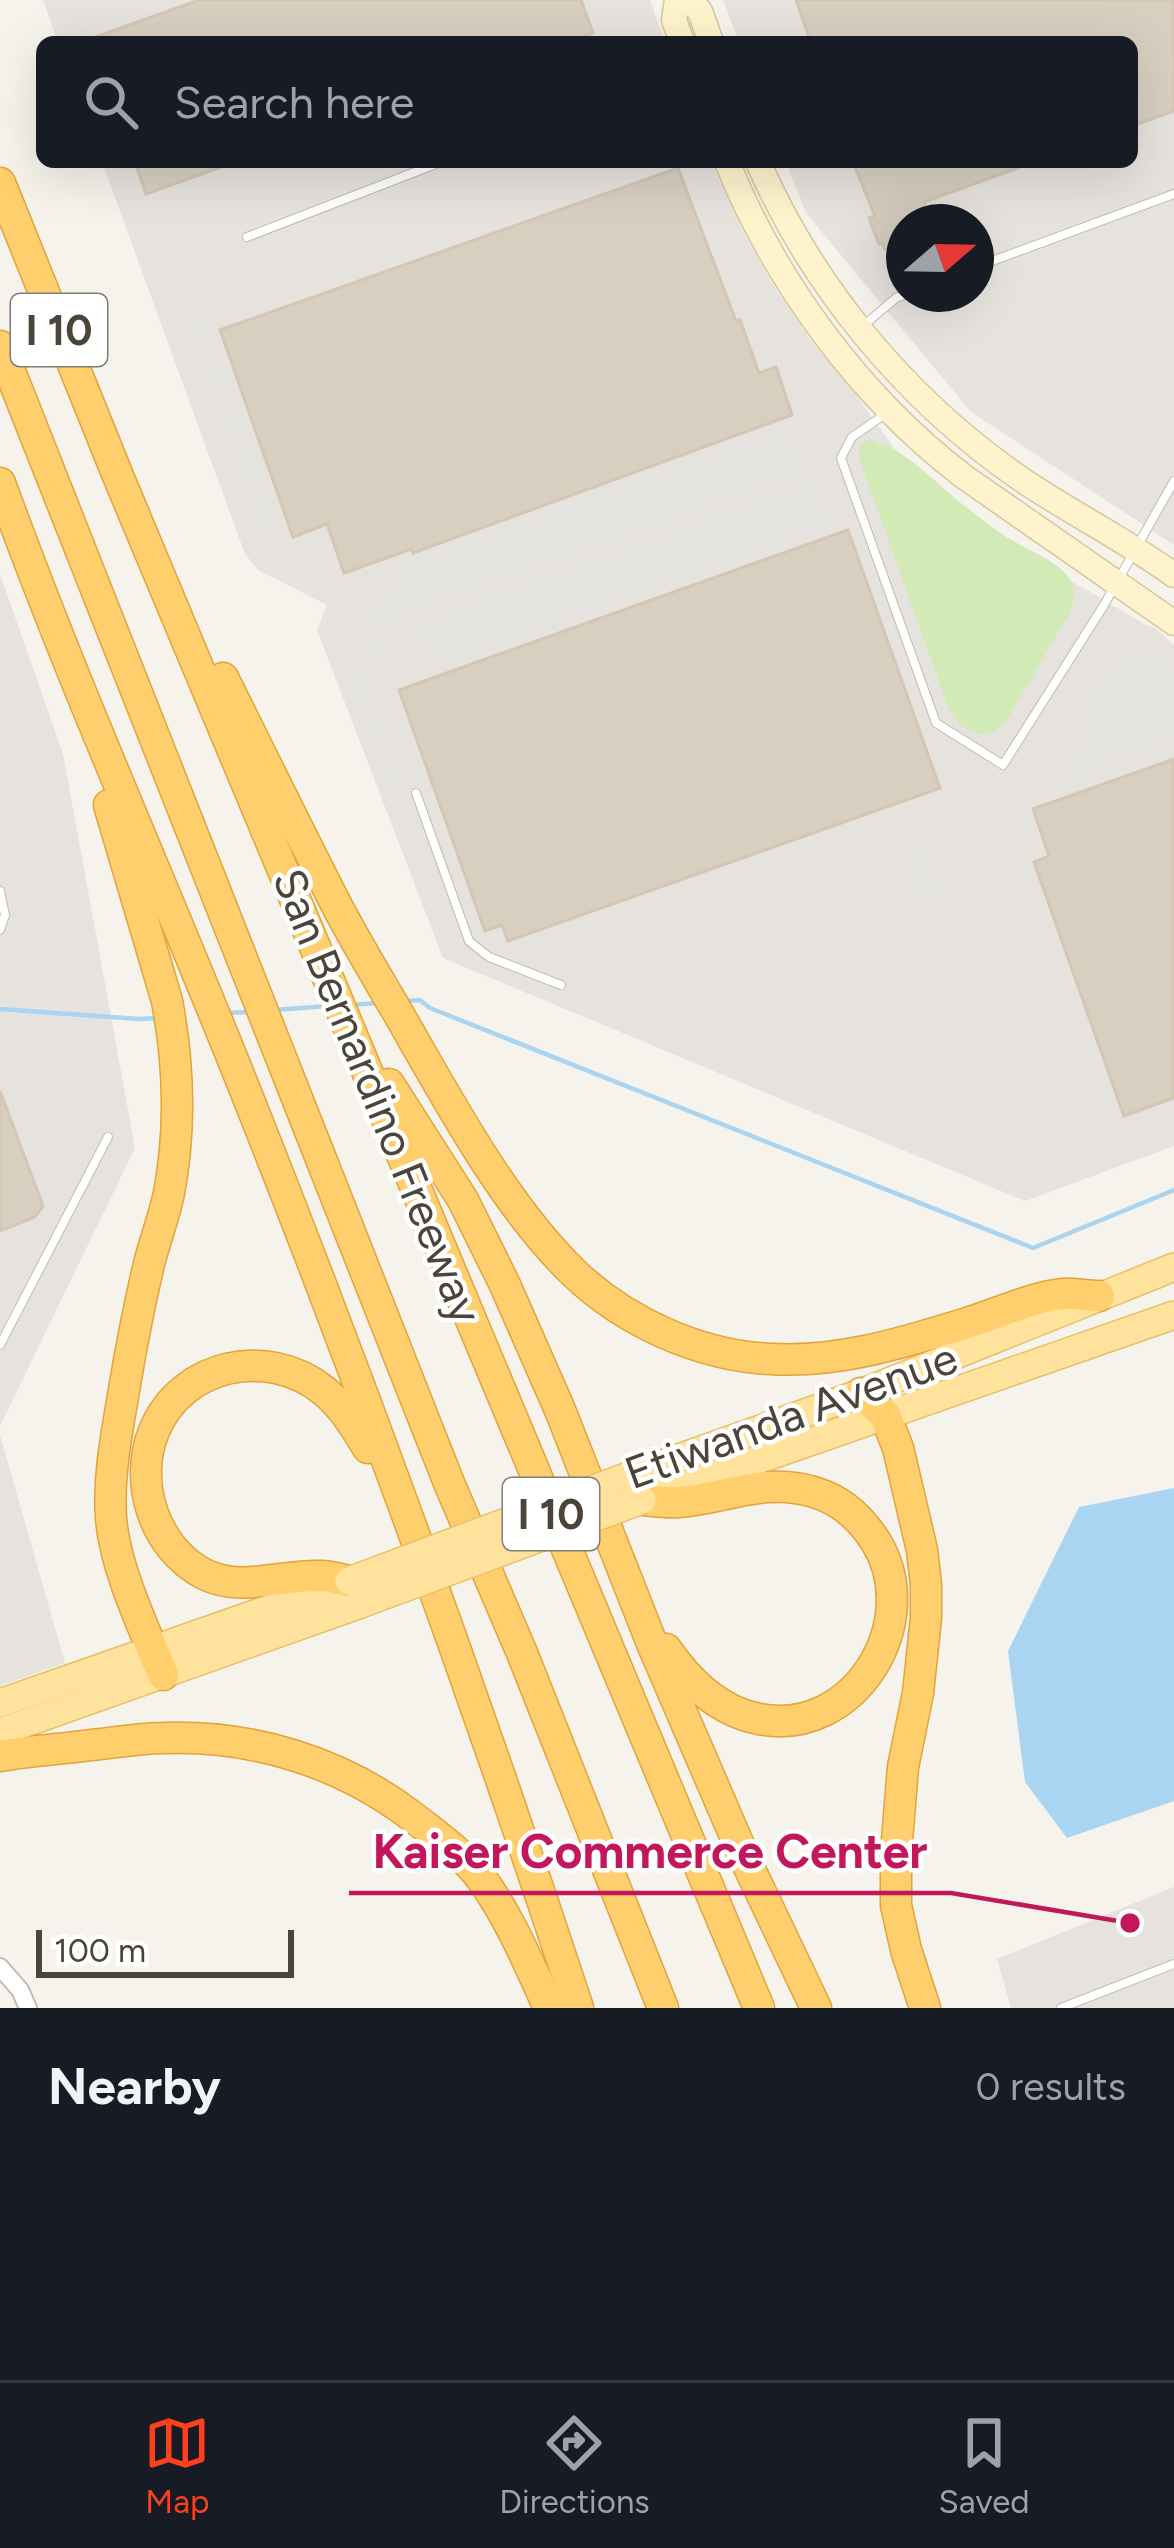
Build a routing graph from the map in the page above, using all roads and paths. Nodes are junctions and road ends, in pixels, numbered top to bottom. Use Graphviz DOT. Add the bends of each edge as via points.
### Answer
graph roads {
  1 [pos="677,0"];
  2 [pos="688,0"];
  3 [pos="680,36"];
  4 [pos="709,36"];
  5 [pos="426,168"];
  6 [pos="730,168"];
  7 [pos="761,168"];
  8 [pos="0,183"];
  9 [pos="1174,194"];
  10 [pos="248,237"];
  11 [pos="994,261"];
  12 [pos="886,306"];
  13 [pos="860,328"];
  14 [pos="0,346"];
  15 [pos="890,410"];
  16 [pos="118,476"];
  17 [pos="1174,481"];
  18 [pos="0,483"];
  19 [pos="0,506"];
  20 [pos="1136,548"];
  21 [pos="1174,575"];
  22 [pos="1118,581"];
  23 [pos="1174,622"];
  24 [pos="416,793"];
  25 [pos="0,891"];
  26 [pos="0,930"];
  27 [pos="561,985"];
  28 [pos="346,1018"];
  29 [pos="108,1137"];
  30 [pos="1174,1267"];
  31 [pos="1099,1296"];
  32 [pos="1174,1315"];
  33 [pos="0,1345"];
  34 [pos="861,1393"];
  35 [pos="885,1415"];
  36 [pos="637,1488"];
  37 [pos="418,1546"];
  38 [pos="627,1575"];
  39 [pos="354,1593"];
  40 [pos="158,1662"];
  41 [pos="0,1703"];
  42 [pos="0,1732"];
  43 [pos="0,1756"];
  44 [pos="1174,1964"];
  45 [pos="0,1967"];
  46 [pos="28,2008"];
  47 [pos="549,2008"];
  48 [pos="578,2008"];
  49 [pos="663,2008"];
  50 [pos="759,2008"];
  51 [pos="816,2008"];
  52 [pos="925,2008"];
  53 [pos="1061,2008"];
  1 -- 3 [label="main road"];
  2 -- 4 [label="main road"];
  5 -- 10 [label="lane"];
  6 -- 15 [label="main road" via="790,285"];
  7 -- 13 [label="main road" via="796,237"];
  8 -- 16 [label="highway, San Bernardino Freeway / I 10"];
  9 -- 11 [label="lane"];
  12 -- 13 [label="lane"];
  13 -- 20 [label="main road" via="897,373 992,458"];
  14 -- 49 [label="highway, San Bernardino Freeway / I 10"];
  15 -- 22 [label="main road" via="963,476"];
  15 -- 22 [label="lane" via="852,437 842,458 936,723 1003,765"];
  16 -- 28 [label="highway, San Bernardino Freeway / I 10"];
  16 -- 31 [label="highway" via="142,508 380,983 542,1239 576,1275 651,1327 766,1359 832,1358 1060,1294"];
  17 -- 20 [label="lane"];
  18 -- 37 [label="highway" via="300,1229"];
  19 -- 40 [label="highway" via="106,794 170,1016 175,1155 110,1484 120,1558"];
  20 -- 21 [label="main road"];
  20 -- 22 [label="lane"];
  22 -- 23 [label="main road"];
  24 -- 27 [label="lane" via="469,941"];
  25 -- 26 [label="lane"];
  28 -- 38 [label="highway" via="463,1199"];
  28 -- 50 [label="highway, San Bernardino Freeway / I 10"];
  29 -- 33 [label="lane"];
  30 -- 31 [label="main road, Etiwanda Avenue"];
  31 -- 34 [label="main road, Etiwanda Avenue"];
  32 -- 35 [label="main road, Etiwanda Avenue"];
  34 -- 35 [label="highway"];
  34 -- 36 [label="main road, Etiwanda Avenue"];
  35 -- 36 [label="main road, Etiwanda Avenue"];
  35 -- 52 [label="highway" via="926,1584 896,1853 896,1905"];
  36 -- 38 [label="highway" via="679,1502 765,1486 832,1499 860,1520 884,1558 893,1594 889,1633 867,1676 835,1704 805,1717 759,1719 705,1695 683,1674"];
  36 -- 39 [label="main road, Etiwanda Avenue, bridge"];
  37 -- 39 [label="highway" via="347,1415 311,1382 252,1364 212,1373 180,1394 160,1418 148,1459 150,1507 170,1545 225,1581 321,1576"];
  37 -- 48 [label="highway"];
  38 -- 51 [label="highway"];
  39 -- 40 [label="main road, Etiwanda Avenue"];
  40 -- 41 [label="main road, Etiwanda Avenue"];
  40 -- 42 [label="main road, Etiwanda Avenue"];
  43 -- 47 [label="highway" via="196,1737 272,1749 352,1778 479,1876"];
  44 -- 53 [label="lane"];
  45 -- 46 [label="street"];
}
